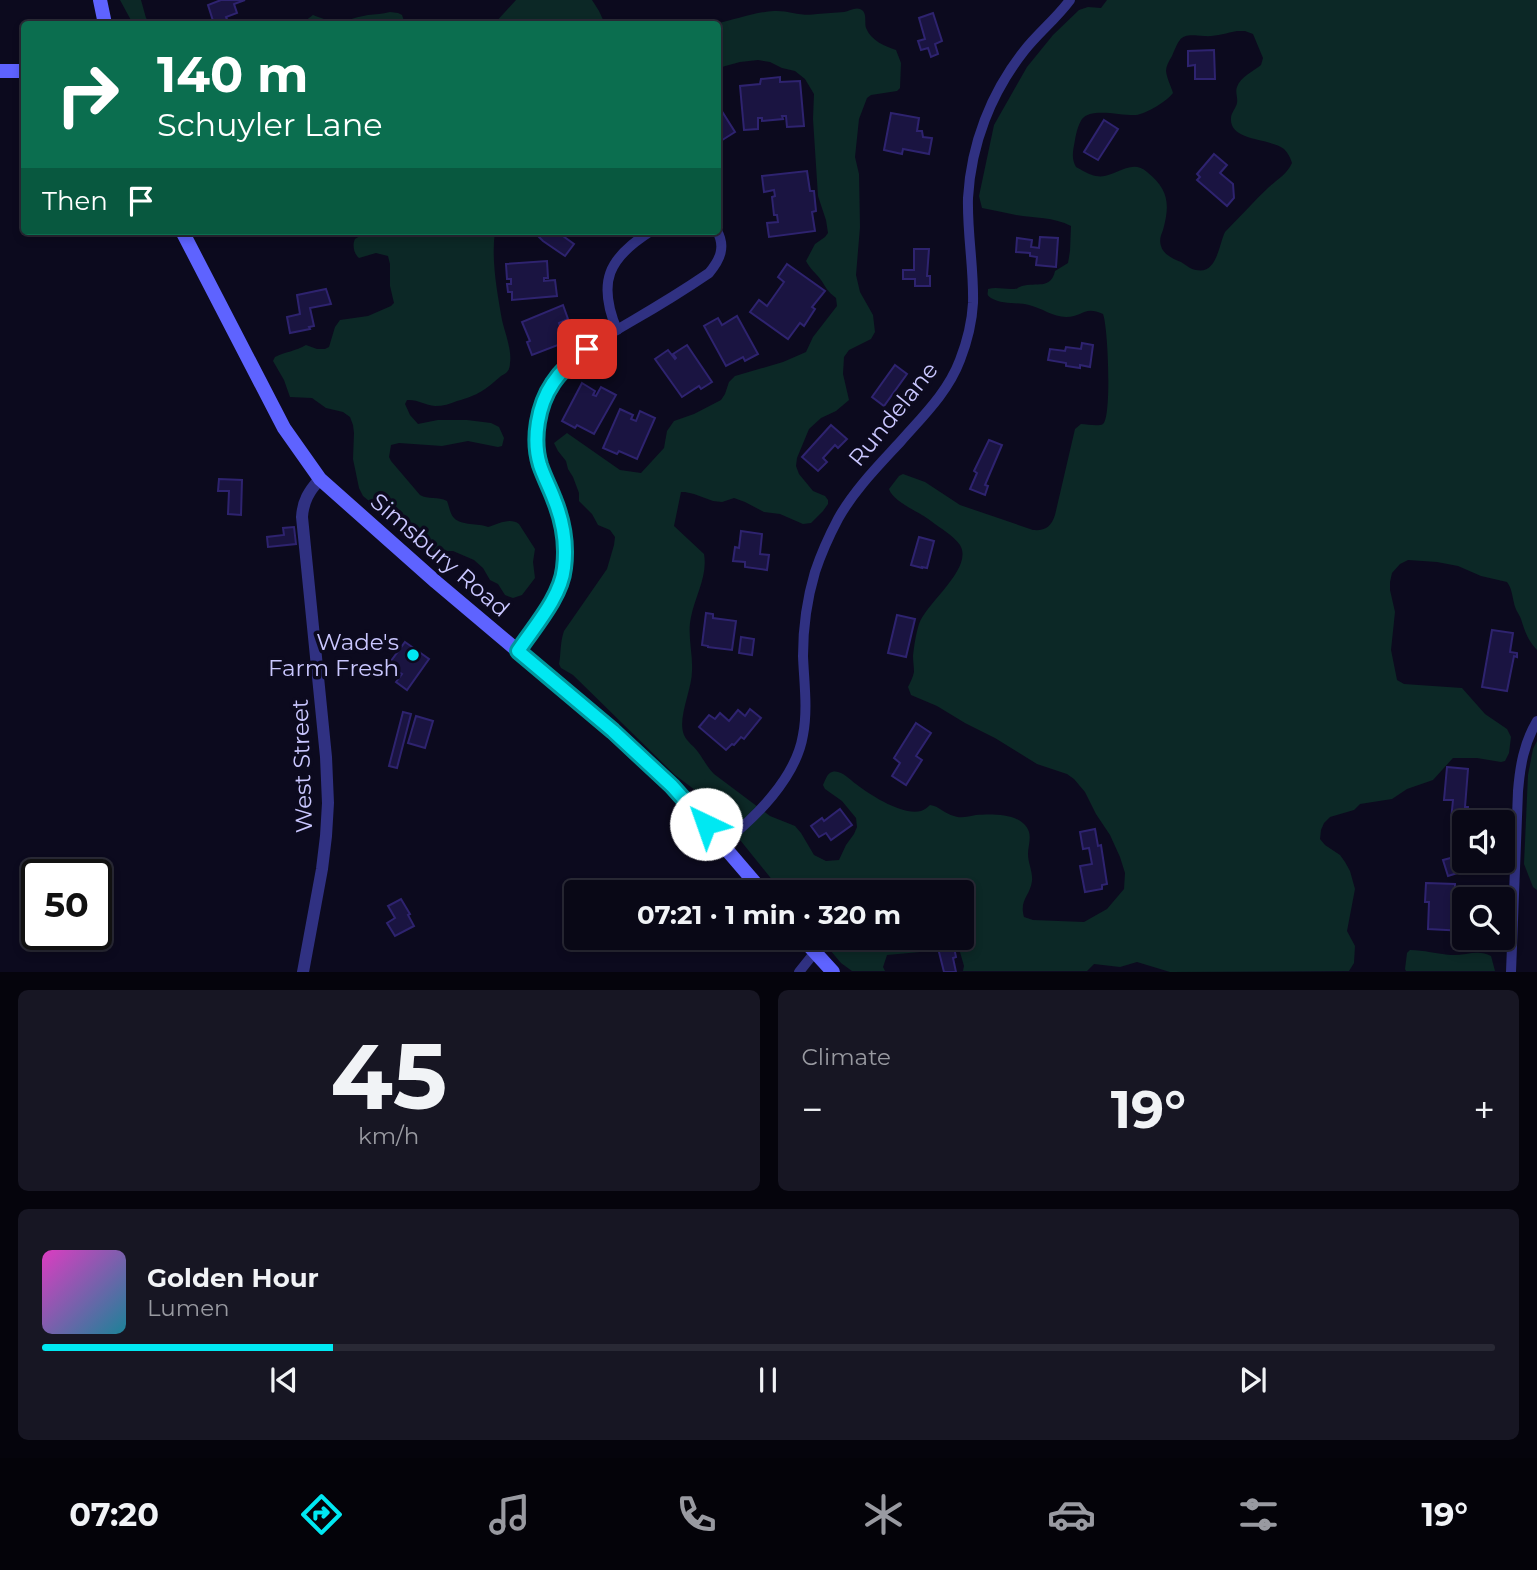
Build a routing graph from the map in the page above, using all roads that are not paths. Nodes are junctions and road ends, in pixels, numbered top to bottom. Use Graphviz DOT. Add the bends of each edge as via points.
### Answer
graph roads {
  1 [pos="100,0"];
  2 [pos="1070,0"];
  3 [pos="104,21"];
  4 [pos="0,71"];
  5 [pos="21,71"];
  6 [pos="184,235"];
  7 [pos="644,235"];
  8 [pos="719,235"];
  9 [pos="617,330"];
  10 [pos="320,479"];
  11 [pos="518,651"];
  12 [pos="1537,721"];
  13 [pos="723,843"];
  14 [pos="754,880"];
  15 [pos="815,952"];
  16 [pos="303,971"];
  17 [pos="799,971"];
  18 [pos="833,971"];
  19 [pos="1511,971"];
  1 -- 3 [label="main road"];
  2 -- 13 [label="street, Rundelane" via="1012,68 977,142 968,197 973,303 960,359 931,408 839,517 817,566 803,636 805,717 798,754 764,806"];
  4 -- 5 [label="main road"];
  6 -- 10 [label="main road, Simsbury Road" via="284,428"];
  7 -- 9 [label="street" via="622,253 608,278 609,311"];
  8 -- 9 [label="street" via="721,251 709,273"];
  9 -- 11 [label="street" via="561,373 541,412 538,456 563,530 564,570 553,598"];
  10 -- 11 [label="main road, Simsbury Road"];
  10 -- 16 [label="street, West Street" via="303,503 302,517 328,803 322,869"];
  11 -- 13 [label="main road, Simsbury Road" via="672,786"];
  12 -- 19 [label="street" via="1521,762"];
  13 -- 14 [label="main road, Simsbury Road"];
  15 -- 17 [label="street"];
  15 -- 18 [label="main road"];
}
